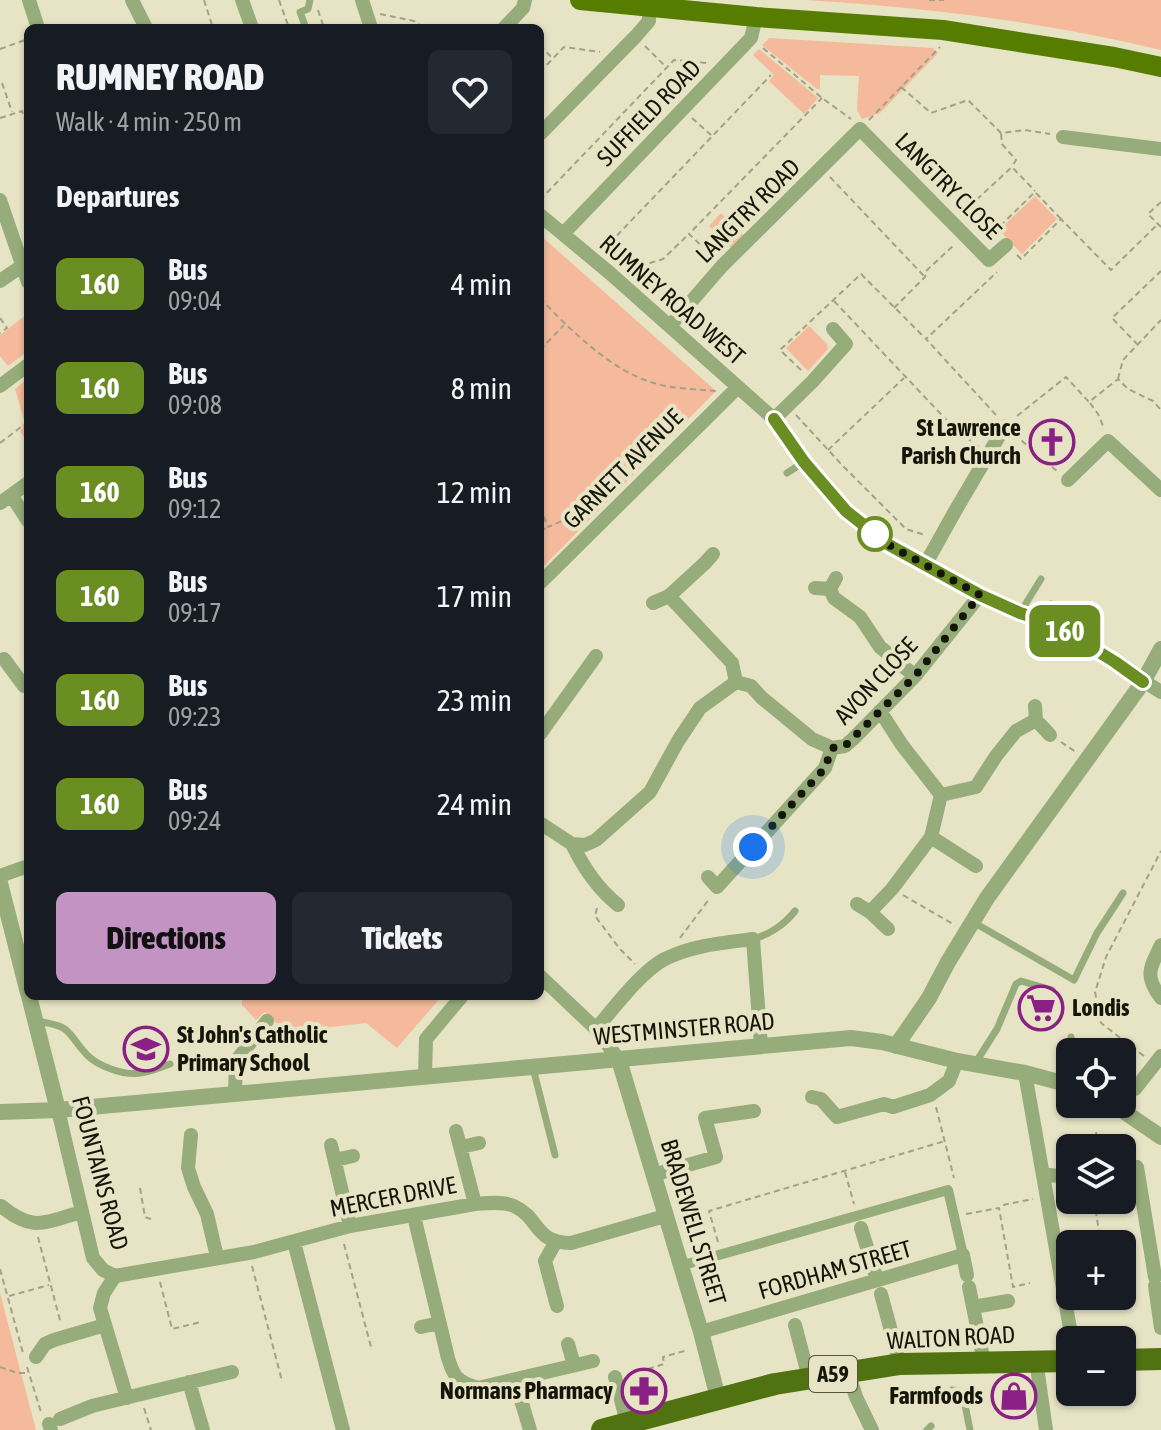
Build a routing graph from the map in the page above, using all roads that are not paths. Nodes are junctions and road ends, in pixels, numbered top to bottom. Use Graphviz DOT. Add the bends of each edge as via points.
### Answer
graph roads {
  1 [pos="29,0"];
  2 [pos="132,0"];
  3 [pos="242,0"];
  4 [pos="362,0"];
  5 [pos="525,0"];
  6 [pos="580,0"];
  7 [pos="312,2"];
  8 [pos="649,7"];
  9 [pos="756,17"];
  10 [pos="370,23"];
  11 [pos="37,24"];
  12 [pos="144,24"];
  13 [pos="251,24"];
  14 [pos="304,24"];
  15 [pos="508,24"];
  16 [pos="1161,67"];
  17 [pos="861,128"];
  18 [pos="544,130"];
  19 [pos="1063,137"];
  20 [pos="1161,149"];
  21 [pos="0,200"];
  22 [pos="544,218"];
  23 [pos="563,234"];
  24 [pos="1006,245"];
  25 [pos="22,266"];
  26 [pos="24,271"];
  27 [pos="0,281"];
  28 [pos="670,326"];
  29 [pos="833,329"];
  30 [pos="24,368"];
  31 [pos="0,386"];
  32 [pos="738,387"];
  33 [pos="774,419"];
  34 [pos="1005,426"];
  35 [pos="804,462"];
  36 [pos="787,473"];
  37 [pos="1068,480"];
  38 [pos="24,486"];
  39 [pos="1161,490"];
  40 [pos="6,499"];
  41 [pos="24,517"];
  42 [pos="711,562"];
  43 [pos="925,565"];
  44 [pos="544,579"];
  45 [pos="1041,579"];
  46 [pos="827,585"];
  47 [pos="980,595"];
  48 [pos="669,596"];
  49 [pos="653,603"];
  50 [pos="1051,604"];
  51 [pos="1020,613"];
  52 [pos="1042,621"];
  53 [pos="1161,649"];
  54 [pos="588,658"];
  55 [pos="4,659"];
  56 [pos="915,676"];
  57 [pos="736,682"];
  58 [pos="1143,682"];
  59 [pos="24,686"];
  60 [pos="1161,692"];
  61 [pos="880,711"];
  62 [pos="544,728"];
  63 [pos="1050,735"];
  64 [pos="832,748"];
  65 [pos="941,795"];
  66 [pos="544,826"];
  67 [pos="931,837"];
  68 [pos="572,844"];
  69 [pos="976,866"];
  70 [pos="24,867"];
  71 [pos="0,876"];
  72 [pos="713,882"];
  73 [pos="0,883"];
  74 [pos="1123,893"];
  75 [pos="608,903"];
  76 [pos="795,911"];
  77 [pos="969,927"];
  78 [pos="888,929"];
  79 [pos="753,939"];
  80 [pos="1161,945"];
  81 [pos="24,978"];
  82 [pos="544,980"];
  83 [pos="1052,990"];
  84 [pos="1161,998"];
  85 [pos="30,1000"];
  86 [pos="459,1000"];
  87 [pos="35,1020"];
  88 [pos="267,1021"];
  89 [pos="596,1029"];
  90 [pos="761,1046"];
  91 [pos="896,1046"];
  92 [pos="619,1060"];
  93 [pos="1158,1060"];
  94 [pos="957,1061"];
  95 [pos="170,1064"];
  96 [pos="974,1064"];
  97 [pos="532,1067"];
  98 [pos="1025,1073"];
  99 [pos="425,1076"];
  100 [pos="1056,1081"];
  101 [pos="1136,1088"];
  102 [pos="235,1093"];
  103 [pos="812,1097"];
  104 [pos="58,1110"];
  105 [pos="754,1111"];
  106 [pos="0,1112"];
  107 [pos="1133,1118"];
  108 [pos="456,1131"];
  109 [pos="191,1135"];
  110 [pos="1161,1137"];
  111 [pos="479,1143"];
  112 [pos="461,1147"];
  113 [pos="555,1155"];
  114 [pos="353,1156"];
  115 [pos="1136,1167"];
  116 [pos="1043,1173"];
  117 [pos="653,1175"];
  118 [pos="1056,1176"];
  119 [pos="475,1204"];
  120 [pos="1,1206"];
  121 [pos="82,1212"];
  122 [pos="414,1216"];
  123 [pos="665,1216"];
  124 [pos="860,1222"];
  125 [pos="345,1227"];
  126 [pos="294,1242"];
  127 [pos="555,1243"];
  128 [pos="1156,1252"];
  129 [pos="963,1255"];
  130 [pos="217,1257"];
  131 [pos="680,1266"];
  132 [pos="115,1276"];
  133 [pos="879,1287"];
  134 [pos="1157,1290"];
  135 [pos="1008,1301"];
  136 [pos="557,1306"];
  137 [pos="973,1307"];
  138 [pos="439,1323"];
  139 [pos="105,1325"];
  140 [pos="795,1325"];
  141 [pos="1070,1326"];
  142 [pos="421,1327"];
  143 [pos="1161,1328"];
  144 [pos="702,1339"];
  145 [pos="568,1344"];
  146 [pos="38,1346"];
  147 [pos="1161,1359"];
  148 [pos="1036,1360"];
  149 [pos="1136,1360"];
  150 [pos="593,1361"];
  151 [pos="1056,1361"];
  152 [pos="984,1362"];
  153 [pos="900,1364"];
  154 [pos="574,1365"];
  155 [pos="232,1372"];
  156 [pos="848,1372"];
  157 [pos="615,1377"];
  158 [pos="809,1378"];
  159 [pos="189,1382"];
  160 [pos="518,1390"];
  161 [pos="952,1390"];
  162 [pos="134,1396"];
  163 [pos="718,1398"];
  164 [pos="53,1424"];
  165 [pos="628,1427"];
  166 [pos="203,1430"];
  167 [pos="343,1430"];
  168 [pos="530,1430"];
  169 [pos="602,1430"];
  170 [pos="872,1430"];
  171 [pos="970,1430"];
  172 [pos="1046,1430"];
  1 -- 11 [label="street"];
  2 -- 12 [label="street"];
  3 -- 13 [label="street"];
  4 -- 10 [label="street"];
  5 -- 15 [label="street"];
  6 -- 8 [label="main road"];
  7 -- 14 [label="lane" via="300,12"];
  8 -- 9 [label="main road"];
  8 -- 18 [label="street" via="649,21"];
  9 -- 16 [label="main road" via="956,32"];
  9 -- 23 [label="street, SUFFIELD ROAD" via="751,38"];
  17 -- 24 [label="street, LANGTRY CLOSE" via="989,260"];
  17 -- 28 [label="street, LANGTRY ROAD" via="722,266"];
  19 -- 20 [label="street"];
  21 -- 25 [label="street"];
  22 -- 23 [label="street, RUMNEY ROAD WEST"];
  23 -- 28 [label="street, RUMNEY ROAD WEST"];
  25 -- 26 [label="street"];
  25 -- 27 [label="street"];
  28 -- 32 [label="street, RUMNEY ROAD WEST"];
  29 -- 33 [label="street" via="846,344"];
  30 -- 31 [label="street"];
  32 -- 33 [label="street, RUMNEY ROAD WEST"];
  32 -- 44 [label="street, GARNETT AVENUE"];
  33 -- 35 [label="street, RUMNEY ROAD WEST"];
  34 -- 43 [label="street"];
  35 -- 36 [label="lane"];
  35 -- 43 [label="street, RUMNEY ROAD WEST" via="846,511"];
  37 -- 39 [label="street" via="1108,441"];
  38 -- 40 [label="street"];
  40 -- 41 [label="street"];
  42 -- 48 [label="street"];
  43 -- 47 [label="street, RUMNEY ROAD WEST"];
  45 -- 51 [label="lane"];
  46 -- 56 [label="street" via="834,598 860,617 880,647"];
  47 -- 51 [label="street, RUMNEY ROAD WEST"];
  47 -- 56 [label="street, AVON CLOSE"];
  48 -- 49 [label="street"];
  48 -- 57 [label="street" via="732,663"];
  50 -- 52 [label="lane"];
  51 -- 52 [label="street, RUMNEY ROAD WEST"];
  52 -- 58 [label="street, RUMNEY ROAD WEST"];
  53 -- 58 [label="street"];
  54 -- 62 [label="street"];
  55 -- 59 [label="street"];
  56 -- 61 [label="street, AVON CLOSE"];
  57 -- 64 [label="street" via="751,686 812,739"];
  57 -- 68 [label="street" via="700,708 650,792 596,840"];
  58 -- 60 [label="street, RUMNEY ROAD WEST"];
  58 -- 77 [label="street"];
  61 -- 64 [label="street, AVON CLOSE" via="845,746"];
  61 -- 65 [label="street"];
  63 -- 65 [label="street" via="1036,713 1016,731 976,787"];
  64 -- 72 [label="street, AVON CLOSE" via="825,768"];
  65 -- 67 [label="street"];
  66 -- 68 [label="street"];
  67 -- 69 [label="street"];
  67 -- 78 [label="street" via="892,889 864,908"];
  68 -- 75 [label="street"];
  70 -- 71 [label="street"];
  73 -- 81 [label="street, FOUNTAINS ROAD"];
  74 -- 77 [label="lane" via="1074,980"];
  76 -- 79 [label="lane"];
  77 -- 91 [label="street"];
  79 -- 89 [label="street" via="700,946 664,959"];
  79 -- 90 [label="street"];
  80 -- 84 [label="street" via="1150,981"];
  82 -- 89 [label="street"];
  83 -- 96 [label="lane" via="1016,984 997,1029"];
  85 -- 87 [label="street, FOUNTAINS ROAD"];
  86 -- 99 [label="street" via="426,1039"];
  87 -- 95 [label="lane" via="58,1024 90,1059 115,1069 140,1073"];
  87 -- 104 [label="street, FOUNTAINS ROAD"];
  88 -- 102 [label="street" via="236,1061"];
  89 -- 92 [label="street"];
  90 -- 91 [label="street, WESTMINSTER ROAD" via="851,1038"];
  90 -- 92 [label="street, WESTMINSTER ROAD"];
  91 -- 94 [label="street, WESTMINSTER ROAD"];
  92 -- 97 [label="street, WESTMINSTER ROAD"];
  92 -- 117 [label="street, BRADEWELL STREET"];
  93 -- 101 [label="street"];
  94 -- 96 [label="street, WESTMINSTER ROAD"];
  94 -- 103 [label="street" via="949,1081 930,1095 893,1107 884,1104 837,1117 821,1099"];
  96 -- 98 [label="street, WESTMINSTER ROAD"];
  97 -- 99 [label="street, WESTMINSTER ROAD"];
  97 -- 113 [label="lane"];
  98 -- 100 [label="street, WESTMINSTER ROAD"];
  98 -- 116 [label="street"];
  99 -- 102 [label="street, WESTMINSTER ROAD"];
  102 -- 104 [label="street, WESTMINSTER ROAD"];
  104 -- 106 [label="street, WESTMINSTER ROAD"];
  104 -- 121 [label="street, FOUNTAINS ROAD"];
  105 -- 117 [label="street" via="705,1118 716,1157"];
  107 -- 110 [label="street"];
  108 -- 112 [label="street"];
  109 -- 130 [label="street" via="188,1168"];
  111 -- 112 [label="street"];
  112 -- 119 [label="street"];
  114 -- 125 [label="street" via="333,1153"];
  115 -- 128 [label="street"];
  116 -- 118 [label="street"];
  116 -- 141 [label="street"];
  117 -- 123 [label="street, BRADEWELL STREET"];
  119 -- 122 [label="street, MERCER DRIVE"];
  119 -- 127 [label="street, MERCER DRIVE" via="511,1204"];
  120 -- 121 [label="street" via="34,1225"];
  121 -- 132 [label="street, FOUNTAINS ROAD" via="93,1258"];
  122 -- 125 [label="street, MERCER DRIVE"];
  122 -- 138 [label="street"];
  123 -- 127 [label="street"];
  123 -- 131 [label="street, BRADEWELL STREET"];
  124 -- 129 [label="street" via="948,1190"];
  124 -- 131 [label="street"];
  124 -- 133 [label="street"];
  125 -- 126 [label="street, MERCER DRIVE"];
  126 -- 130 [label="street, MERCER DRIVE"];
  126 -- 167 [label="street"];
  127 -- 136 [label="street" via="545,1261"];
  128 -- 134 [label="street"];
  129 -- 133 [label="street, FORDHAM STREET"];
  129 -- 137 [label="street"];
  130 -- 132 [label="street, MERCER DRIVE"];
  131 -- 144 [label="street, BRADEWELL STREET"];
  132 -- 139 [label="street, FOUNTAINS ROAD" via="100,1308"];
  133 -- 144 [label="street, FORDHAM STREET"];
  133 -- 153 [label="street"];
  134 -- 143 [label="street"];
  135 -- 137 [label="street"];
  137 -- 152 [label="street"];
  138 -- 142 [label="street"];
  138 -- 154 [label="street" via="453,1375 478,1388"];
  139 -- 146 [label="street"];
  139 -- 162 [label="street, FOUNTAINS ROAD"];
  140 -- 158 [label="street"];
  144 -- 163 [label="street, BRADEWELL STREET"];
  145 -- 154 [label="street"];
  147 -- 149 [label="highway"];
  148 -- 151 [label="highway, WALTON ROAD / A59"];
  148 -- 152 [label="highway, WALTON ROAD / A59"];
  148 -- 172 [label="street"];
  150 -- 154 [label="street"];
  152 -- 153 [label="highway, WALTON ROAD / A59"];
  153 -- 156 [label="highway, WALTON ROAD / A59"];
  155 -- 159 [label="street"];
  156 -- 158 [label="highway, WALTON ROAD / A59"];
  156 -- 170 [label="street"];
  157 -- 165 [label="street"];
  158 -- 163 [label="highway, WALTON ROAD / A59"];
  159 -- 162 [label="street"];
  159 -- 166 [label="street"];
  160 -- 168 [label="street"];
  161 -- 171 [label="lane" via="963,1395"];
  162 -- 164 [label="street" via="92,1406"];
  163 -- 165 [label="highway, WALTON ROAD / A59"];
  165 -- 169 [label="highway, WALTON ROAD / A59"];
}
